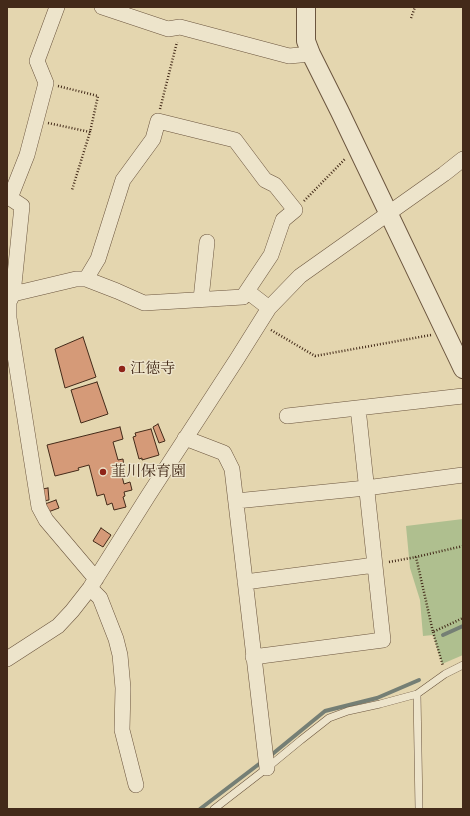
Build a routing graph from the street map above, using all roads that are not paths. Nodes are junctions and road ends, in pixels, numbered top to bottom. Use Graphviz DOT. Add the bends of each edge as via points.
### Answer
graph roads {
  1 [pos="57,7"];
  2 [pos="102,7"];
  3 [pos="306,7"];
  4 [pos="311,54"];
  5 [pos="463,159"];
  6 [pos="10,192"];
  7 [pos="388,214"];
  8 [pos="207,242"];
  9 [pos="86,279"];
  10 [pos="247,291"];
  11 [pos="10,299"];
  12 [pos="201,300"];
  13 [pos="269,308"];
  14 [pos="463,369"];
  15 [pos="12,373"];
  16 [pos="463,396"];
  17 [pos="358,408"];
  18 [pos="288,416"];
  19 [pos="186,438"];
  20 [pos="463,475"];
  21 [pos="366,488"];
  22 [pos="236,502"];
  23 [pos="375,565"];
  24 [pos="245,582"];
  25 [pos="93,583"];
  26 [pos="253,657"];
  27 [pos="7,659"];
  28 [pos="463,665"];
  29 [pos="417,694"];
  30 [pos="266,762"];
  31 [pos="136,785"];
  32 [pos="214,809"];
  33 [pos="419,809"];
  1 -- 6 [label="street" via="37,61 46,83 27,155"];
  2 -- 4 [label="street" via="168,29 180,27 289,56"];
  3 -- 4 [label="street" via="306,41"];
  4 -- 7 [label="street"];
  5 -- 7 [label="street"];
  6 -- 11 [label="street" via="10,198 22,206"];
  7 -- 13 [label="street" via="300,276"];
  7 -- 14 [label="street"];
  8 -- 12 [label="street"];
  9 -- 10 [label="street" via="98,259 123,180 153,139 158,121 235,140 265,180 275,185 295,210 283,220 271,255"];
  9 -- 11 [label="street" via="76,279"];
  9 -- 12 [label="street" via="144,303"];
  10 -- 12 [label="street" via="243,297"];
  10 -- 13 [label="street"];
  11 -- 15 [label="street"];
  13 -- 19 [label="street"];
  15 -- 25 [label="street" via="39,507"];
  16 -- 17 [label="street"];
  17 -- 18 [label="street"];
  17 -- 21 [label="street"];
  19 -- 22 [label="street" via="224,453 232,469"];
  19 -- 25 [label="street"];
  20 -- 21 [label="street"];
  21 -- 22 [label="street"];
  21 -- 23 [label="street"];
  22 -- 24 [label="street"];
  23 -- 24 [label="street"];
  23 -- 26 [label="street" via="383,640"];
  24 -- 26 [label="street"];
  25 -- 27 [label="street" via="58,626"];
  25 -- 31 [label="street" via="120,654 123,688 122,730"];
  26 -- 30 [label="street"];
  28 -- 29 [label="lane"];
  29 -- 30 [label="lane" via="330,718"];
  29 -- 33 [label="lane"];
  30 -- 32 [label="lane"];
}
